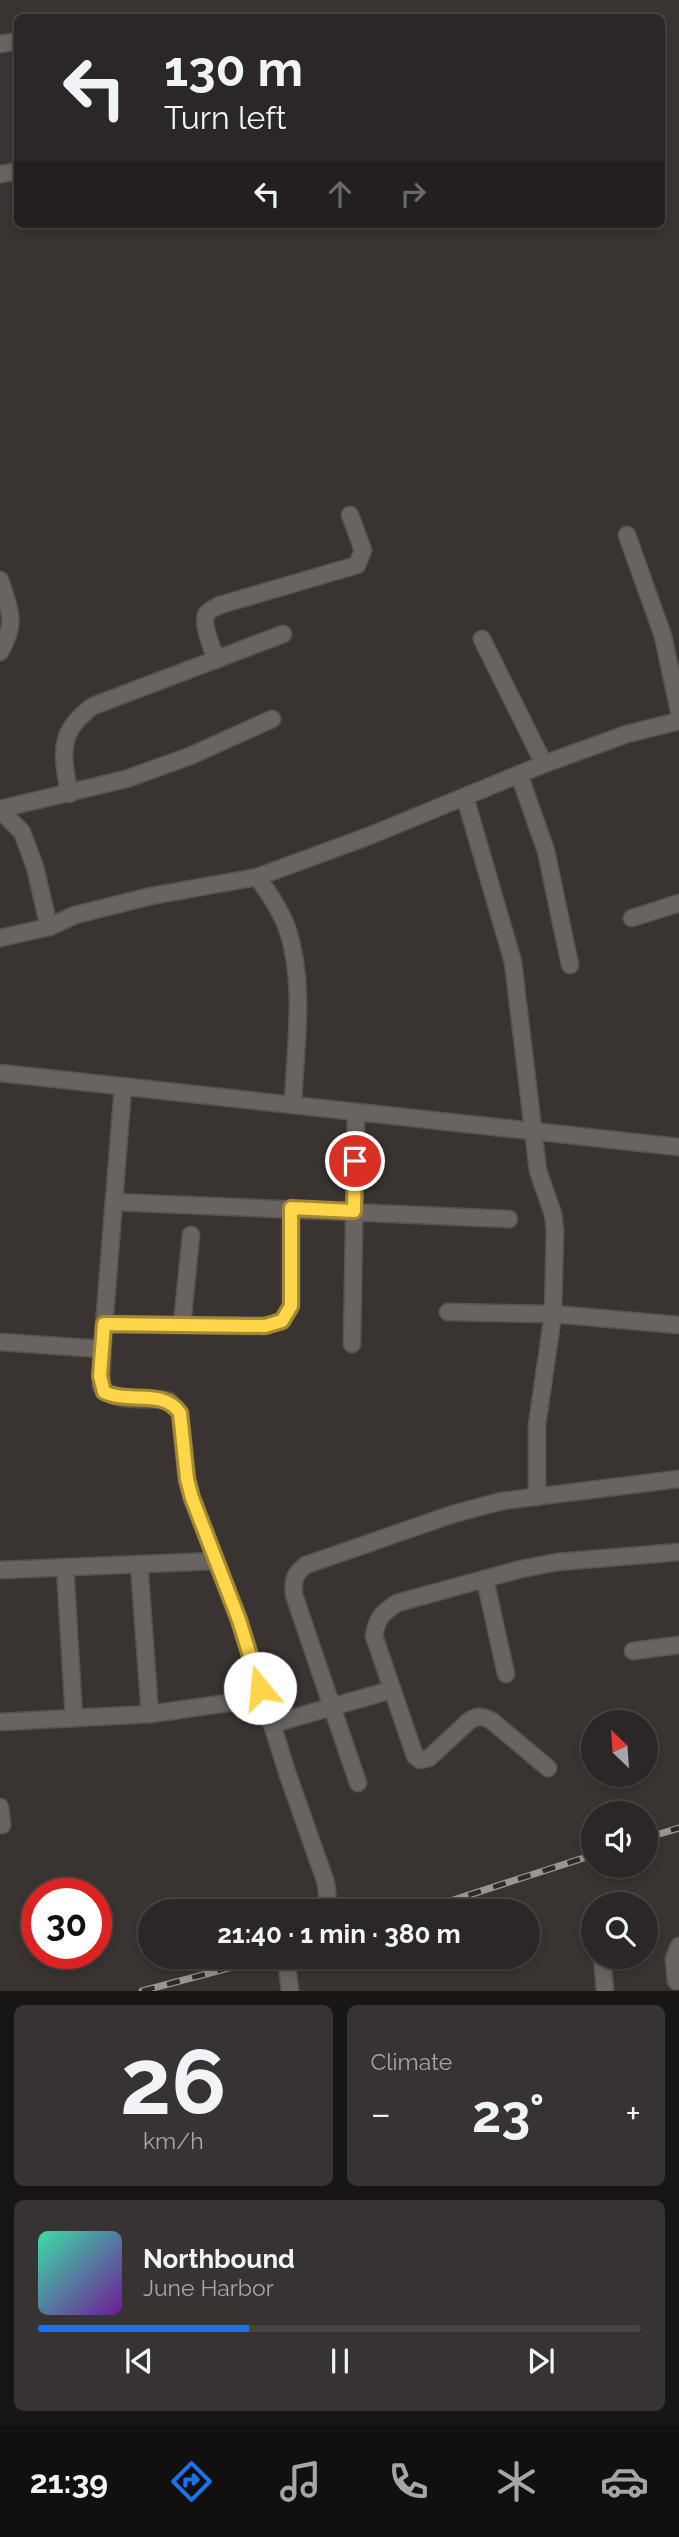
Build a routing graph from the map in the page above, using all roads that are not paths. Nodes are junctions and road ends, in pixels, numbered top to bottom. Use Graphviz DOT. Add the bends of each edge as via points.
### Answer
graph roads {
  1 [pos="350,515"];
  2 [pos="627,535"];
  3 [pos="0,580"];
  4 [pos="283,634"];
  5 [pos="482,639"];
  6 [pos="0,652"];
  7 [pos="216,660"];
  8 [pos="679,711"];
  9 [pos="272,719"];
  10 [pos="679,721"];
  11 [pos="544,764"];
  12 [pos="519,774"];
  13 [pos="69,794"];
  14 [pos="465,797"];
  15 [pos="0,810"];
  16 [pos="257,877"];
  17 [pos="679,903"];
  18 [pos="632,918"];
  19 [pos="48,927"];
  20 [pos="0,938"];
  21 [pos="570,965"];
  22 [pos="0,1073"];
  23 [pos="123,1087"];
  24 [pos="292,1105"];
  25 [pos="356,1112"];
  26 [pos="532,1130"];
  27 [pos="679,1147"];
  28 [pos="114,1202"];
  29 [pos="291,1208"];
  30 [pos="354,1211"];
  31 [pos="509,1219"];
  32 [pos="191,1235"];
  33 [pos="448,1312"];
  34 [pos="553,1314"];
  35 [pos="104,1324"];
  36 [pos="182,1325"];
  37 [pos="679,1325"];
  38 [pos="0,1342"];
  39 [pos="352,1345"];
  40 [pos="102,1349"];
  41 [pos="679,1479"];
  42 [pos="537,1497"];
  43 [pos="679,1552"];
  44 [pos="215,1561"];
  45 [pos="139,1564"];
  46 [pos="65,1567"];
  47 [pos="0,1570"];
  48 [pos="485,1579"];
  49 [pos="679,1645"];
  50 [pos="633,1651"];
  51 [pos="506,1675"];
  52 [pos="391,1690"];
  53 [pos="264,1698"];
  54 [pos="332,1708"];
  55 [pos="150,1714"];
  56 [pos="75,1718"];
  57 [pos="0,1722"];
  58 [pos="272,1724"];
  59 [pos="548,1768"];
  60 [pos="358,1783"];
  61 [pos="0,1807"];
  62 [pos="2,1825"];
  63 [pos="328,1899"];
  64 [pos="679,1946"];
  65 [pos="287,1969"];
  66 [pos="603,1969"];
  67 [pos="676,1981"];
  68 [pos="290,1991"];
  69 [pos="606,1991"];
  1 -- 7 [label="street" via="363,550 357,565 211,610 205,622"];
  2 -- 8 [label="street" via="663,636"];
  3 -- 6 [label="street" via="11,622 10,635"];
  4 -- 7 [label="street"];
  5 -- 11 [label="street"];
  7 -- 13 [label="street" via="80,715 63,741"];
  9 -- 13 [label="street" via="190,756"];
  10 -- 11 [label="street"];
  11 -- 12 [label="street"];
  12 -- 14 [label="street"];
  12 -- 21 [label="street" via="546,850"];
  13 -- 15 [label="street"];
  14 -- 16 [label="street"];
  14 -- 26 [label="street" via="513,962"];
  15 -- 19 [label="street" via="22,832"];
  16 -- 19 [label="street" via="75,915"];
  16 -- 24 [label="street" via="287,929 296,974"];
  17 -- 18 [label="street"];
  19 -- 20 [label="street"];
  22 -- 23 [label="street"];
  23 -- 24 [label="street"];
  23 -- 28 [label="street"];
  24 -- 25 [label="street"];
  25 -- 26 [label="street"];
  25 -- 30 [label="street"];
  26 -- 27 [label="street"];
  26 -- 34 [label="street" via="538,1171 554,1222"];
  28 -- 29 [label="street"];
  28 -- 35 [label="street"];
  29 -- 30 [label="street"];
  29 -- 36 [label="street" via="291,1306 282,1321 265,1326"];
  30 -- 31 [label="street"];
  30 -- 39 [label="street"];
  32 -- 36 [label="street"];
  33 -- 34 [label="street"];
  34 -- 37 [label="street"];
  34 -- 42 [label="street" via="537,1425"];
  35 -- 36 [label="street"];
  35 -- 40 [label="street"];
  38 -- 40 [label="street"];
  40 -- 44 [label="street" via="104,1392 113,1397 162,1399 180,1413 187,1479"];
  41 -- 42 [label="street"];
  42 -- 54 [label="street" via="453,1514 296,1572 294,1595"];
  43 -- 48 [label="street" via="557,1562"];
  44 -- 45 [label="street"];
  44 -- 53 [label="street"];
  45 -- 46 [label="street"];
  45 -- 55 [label="street"];
  46 -- 47 [label="street"];
  46 -- 56 [label="street"];
  48 -- 51 [label="street"];
  48 -- 52 [label="street" via="397,1603 382,1612 374,1636"];
  49 -- 50 [label="street"];
  52 -- 54 [label="street"];
  52 -- 59 [label="street" via="408,1741 420,1760 429,1758 469,1721 484,1716"];
  53 -- 55 [label="street"];
  53 -- 58 [label="street"];
  54 -- 58 [label="street"];
  54 -- 60 [label="street"];
  55 -- 56 [label="street"];
  56 -- 57 [label="street"];
  58 -- 63 [label="street"];
  61 -- 62 [label="street"];
  64 -- 67 [label="street" via="674,1959"];
  65 -- 68 [label="street"];
  66 -- 69 [label="street"];
}
